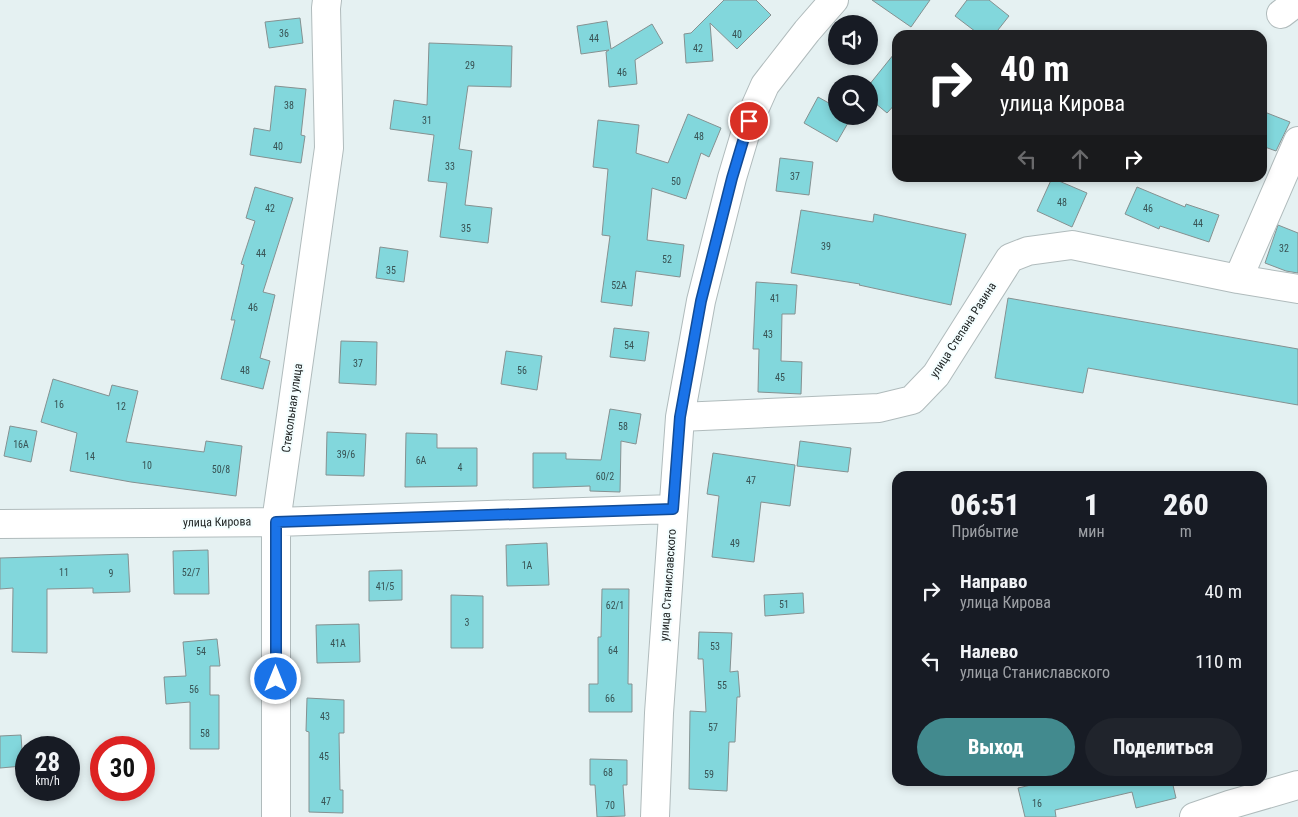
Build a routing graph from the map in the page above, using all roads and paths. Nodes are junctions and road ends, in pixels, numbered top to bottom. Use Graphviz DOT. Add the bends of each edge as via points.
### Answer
graph roads {
  1 [pos="327,0"];
  2 [pos="834,0"];
  3 [pos="1298,141"];
  4 [pos="1238,279"];
  5 [pos="1298,290"];
  6 [pos="680,417"];
  7 [pos="673,509"];
  8 [pos="276,522"];
  9 [pos="0,524"];
  10 [pos="1298,786"];
  11 [pos="1239,800"];
  12 [pos="276,817"];
  13 [pos="655,817"];
  14 [pos="1194,817"];
  1 -- 8 [label="street, Стекольная улица" via="328,148"];
  2 -- 6 [label="street, улица Станиславского" via="765,84 749,121 701,301"];
  3 -- 4 [label="street"];
  4 -- 5 [label="street, улица Степана Разина"];
  4 -- 6 [label="street, улица Степана Разина" via="1072,246 1028,251 1010,258 936,375 912,400 879,408"];
  6 -- 7 [label="street, улица Станиславского"];
  7 -- 8 [label="street, улица Кирова"];
  7 -- 13 [label="street, улица Станиславского"];
  8 -- 9 [label="street, улица Кирова"];
  8 -- 12 [label="street, Стекольная улица"];
  10 -- 11 [label="street"];
  11 -- 14 [label="street"];
}
